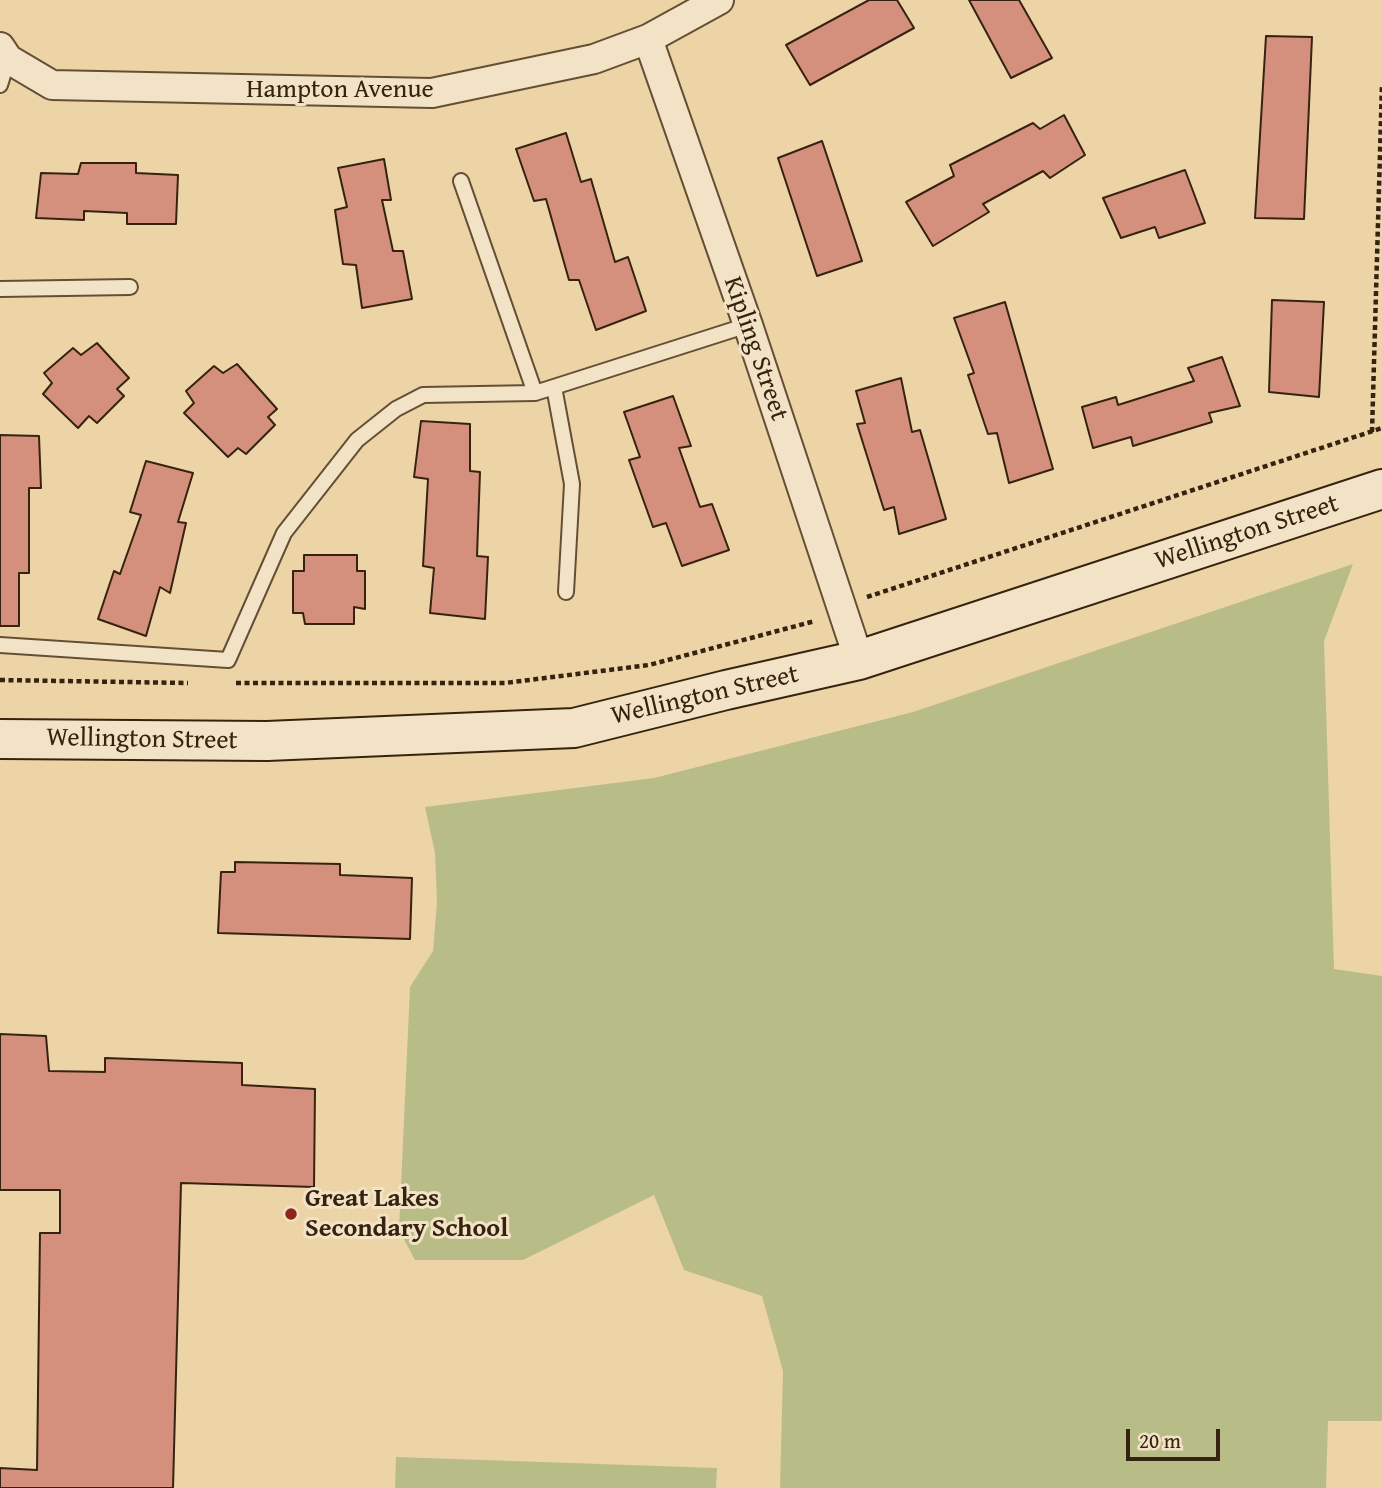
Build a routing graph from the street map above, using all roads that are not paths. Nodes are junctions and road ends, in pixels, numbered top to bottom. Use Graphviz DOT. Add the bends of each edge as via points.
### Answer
graph roads {
  1 [pos="719,0"];
  2 [pos="648,39"];
  3 [pos="3,64"];
  4 [pos="461,181"];
  5 [pos="130,286"];
  6 [pos="0,289"];
  7 [pos="748,325"];
  8 [pos="554,387"];
  9 [pos="535,393"];
  10 [pos="1382,489"];
  11 [pos="566,592"];
  12 [pos="0,645"];
  13 [pos="859,660"];
  14 [pos="0,739"];
  1 -- 2 [label="street, Hampton Avenue"];
  2 -- 3 [label="street, Hampton Avenue" via="594,59 432,93 52,85"];
  2 -- 7 [label="street, Kipling Street"];
  4 -- 9 [label="lane"];
  5 -- 6 [label="lane"];
  7 -- 8 [label="lane"];
  7 -- 13 [label="street, Kipling Street"];
  8 -- 9 [label="lane"];
  8 -- 11 [label="lane" via="572,484"];
  9 -- 12 [label="lane" via="423,395 396,409 357,440 284,533 228,660"];
  10 -- 13 [label="main road, Wellington Street"];
  13 -- 14 [label="main road, Wellington Street" via="574,728 267,741"];
}
